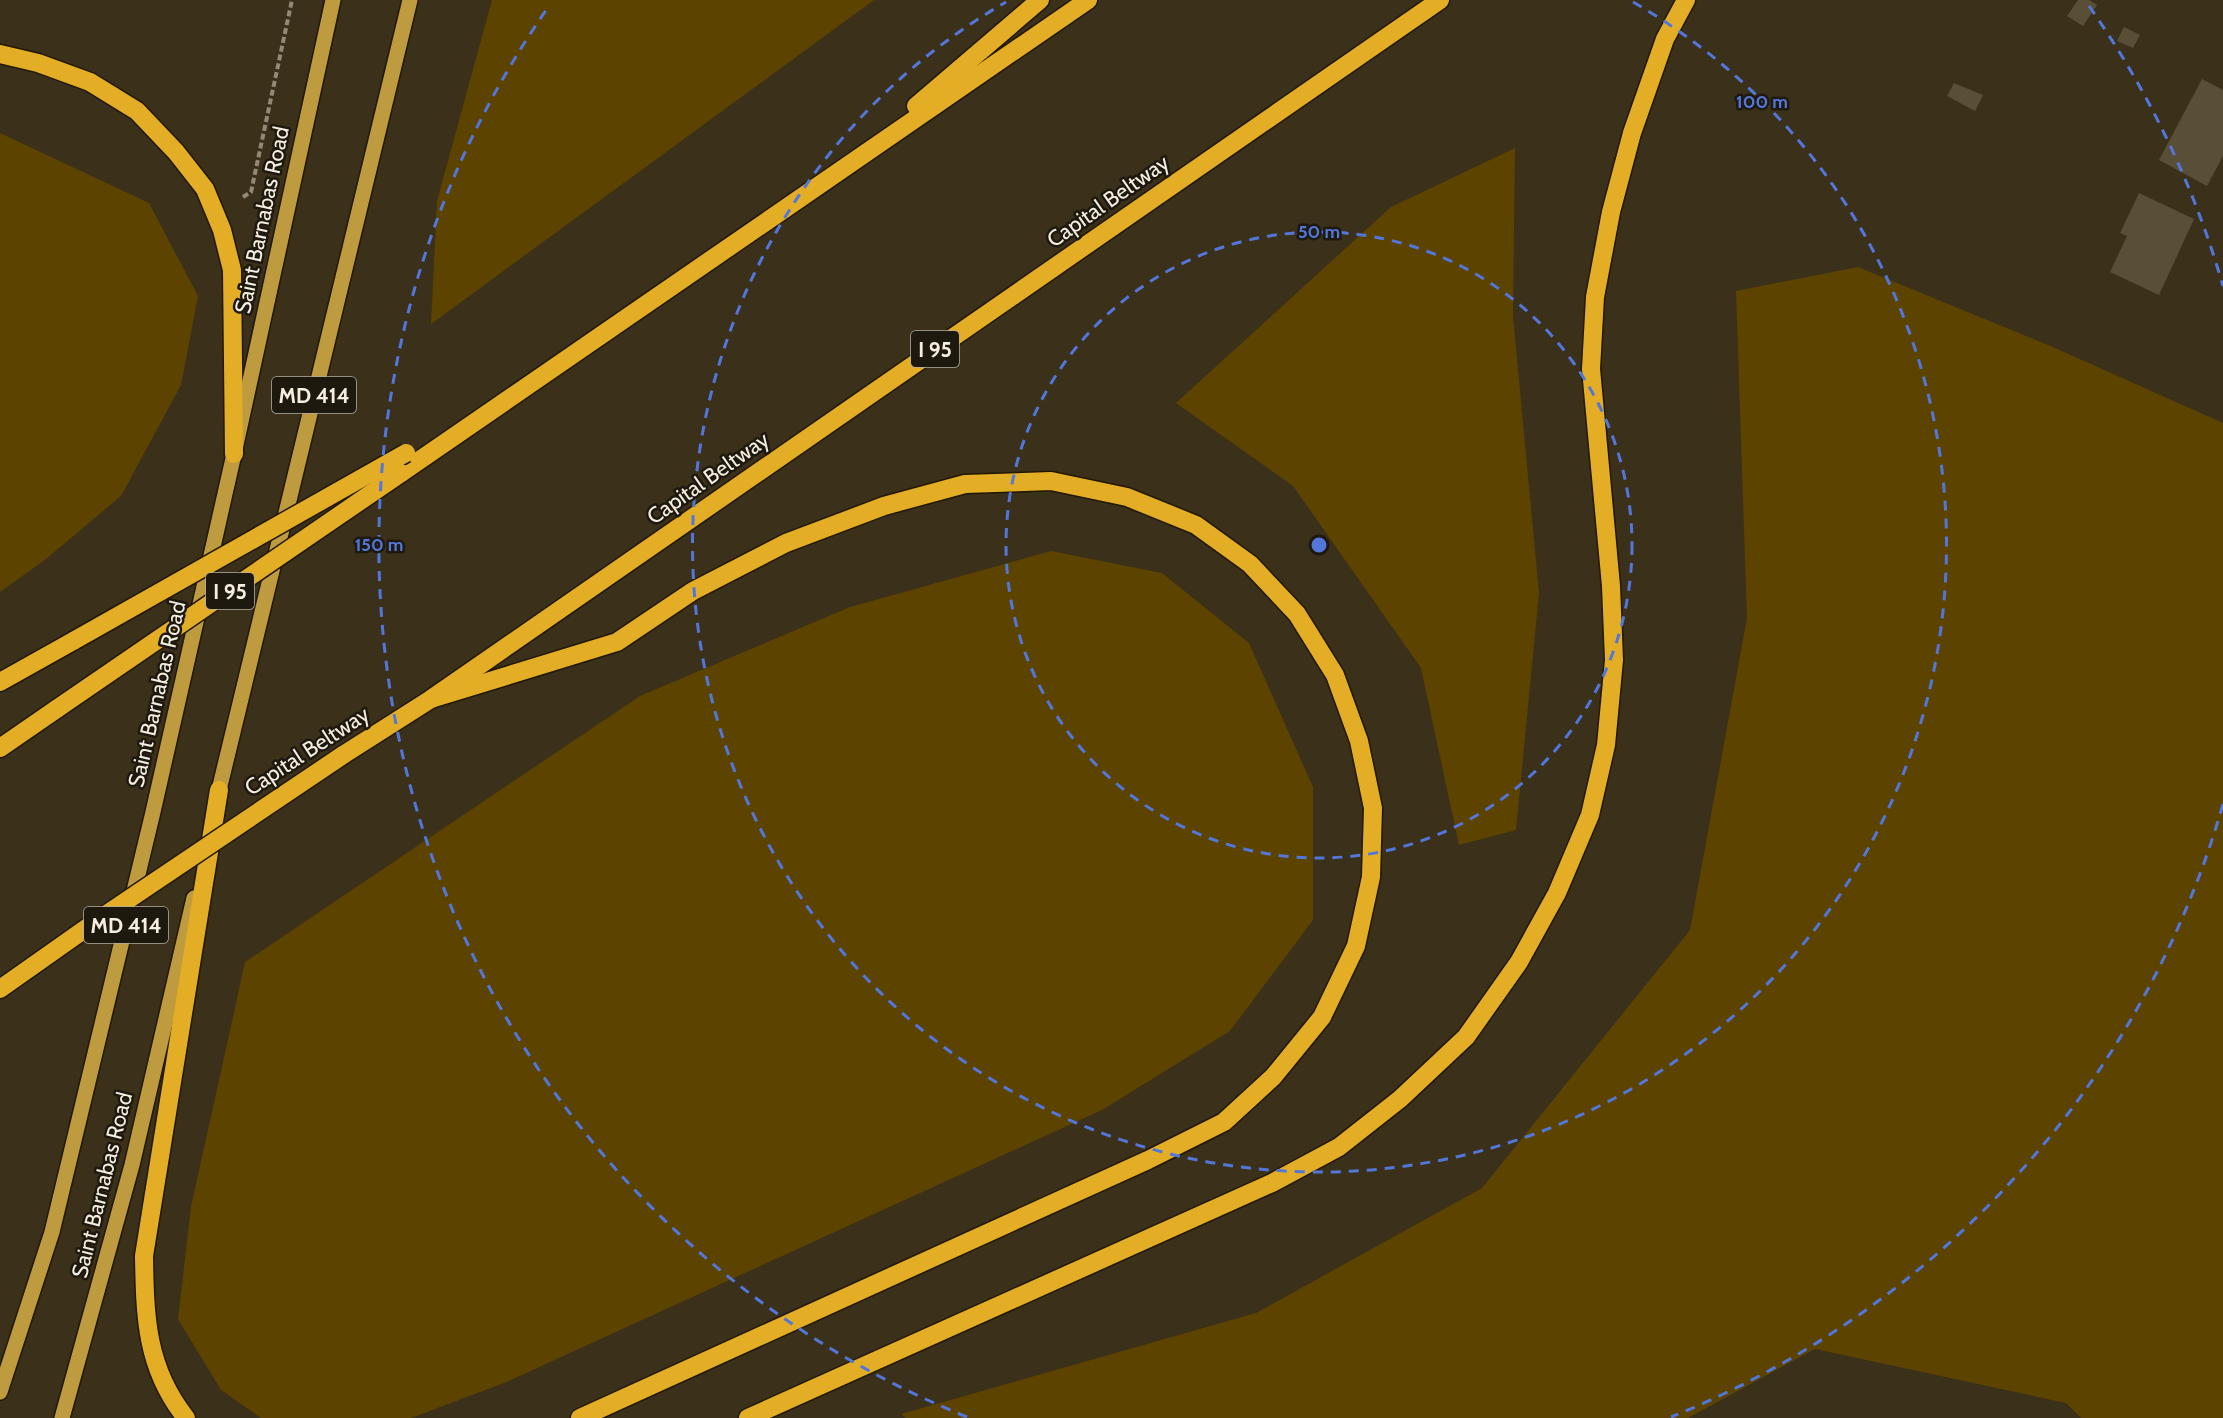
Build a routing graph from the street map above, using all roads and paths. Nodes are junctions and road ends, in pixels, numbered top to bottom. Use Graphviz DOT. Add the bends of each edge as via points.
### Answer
graph roads {
  1 [pos="292,0"];
  2 [pos="333,0"];
  3 [pos="410,0"];
  4 [pos="1040,0"];
  5 [pos="1088,0"];
  6 [pos="1440,0"];
  7 [pos="1686,0"];
  8 [pos="0,54"];
  9 [pos="840,171"];
  10 [pos="243,197"];
  11 [pos="532,382"];
  12 [pos="234,454"];
  13 [pos="0,682"];
  14 [pos="431,699"];
  15 [pos="0,748"];
  16 [pos="219,790"];
  17 [pos="204,856"];
  18 [pos="0,989"];
  19 [pos="0,1392"];
  20 [pos="62,1418"];
  21 [pos="186,1418"];
  22 [pos="580,1418"];
  23 [pos="748,1418"];
  1 -- 10 [label="path" via="251,192"];
  2 -- 12 [label="main road, Saint Barnabas Road / MD 414"];
  3 -- 16 [label="main road, MD 414"];
  4 -- 9 [label="highway"];
  5 -- 9 [label="highway, I 95"];
  6 -- 14 [label="highway, Capital Beltway / I 95"];
  7 -- 23 [label="highway" via="1665,39 1632,133 1611,212 1595,297 1591,369 1614,660 1606,745 1590,814 1557,893 1519,963 1466,1037 1400,1099 1339,1147 1272,1183"];
  8 -- 12 [label="highway" via="90,82 137,111 205,189 222,230 232,270"];
  9 -- 11 [label="highway, I 95"];
  11 -- 13 [label="highway, bridge"];
  11 -- 15 [label="highway, I 95, bridge"];
  12 -- 19 [label="main road, Saint Barnabas Road / MD 414" via="52,1232"];
  14 -- 18 [label="highway, Capital Beltway / I 95, bridge" via="342,755"];
  14 -- 22 [label="highway" via="617,642 693,591 786,543 884,506 965,484 1051,481 1127,497 1196,525 1250,564 1297,614 1335,675 1359,741 1373,808 1371,877 1356,946 1322,1017 1274,1077 1224,1122"];
  16 -- 21 [label="highway" via="144,1256 145,1309 152,1355 174,1403"];
  17 -- 20 [label="main road, Saint Barnabas Road / MD 414" via="132,1165"];
}
